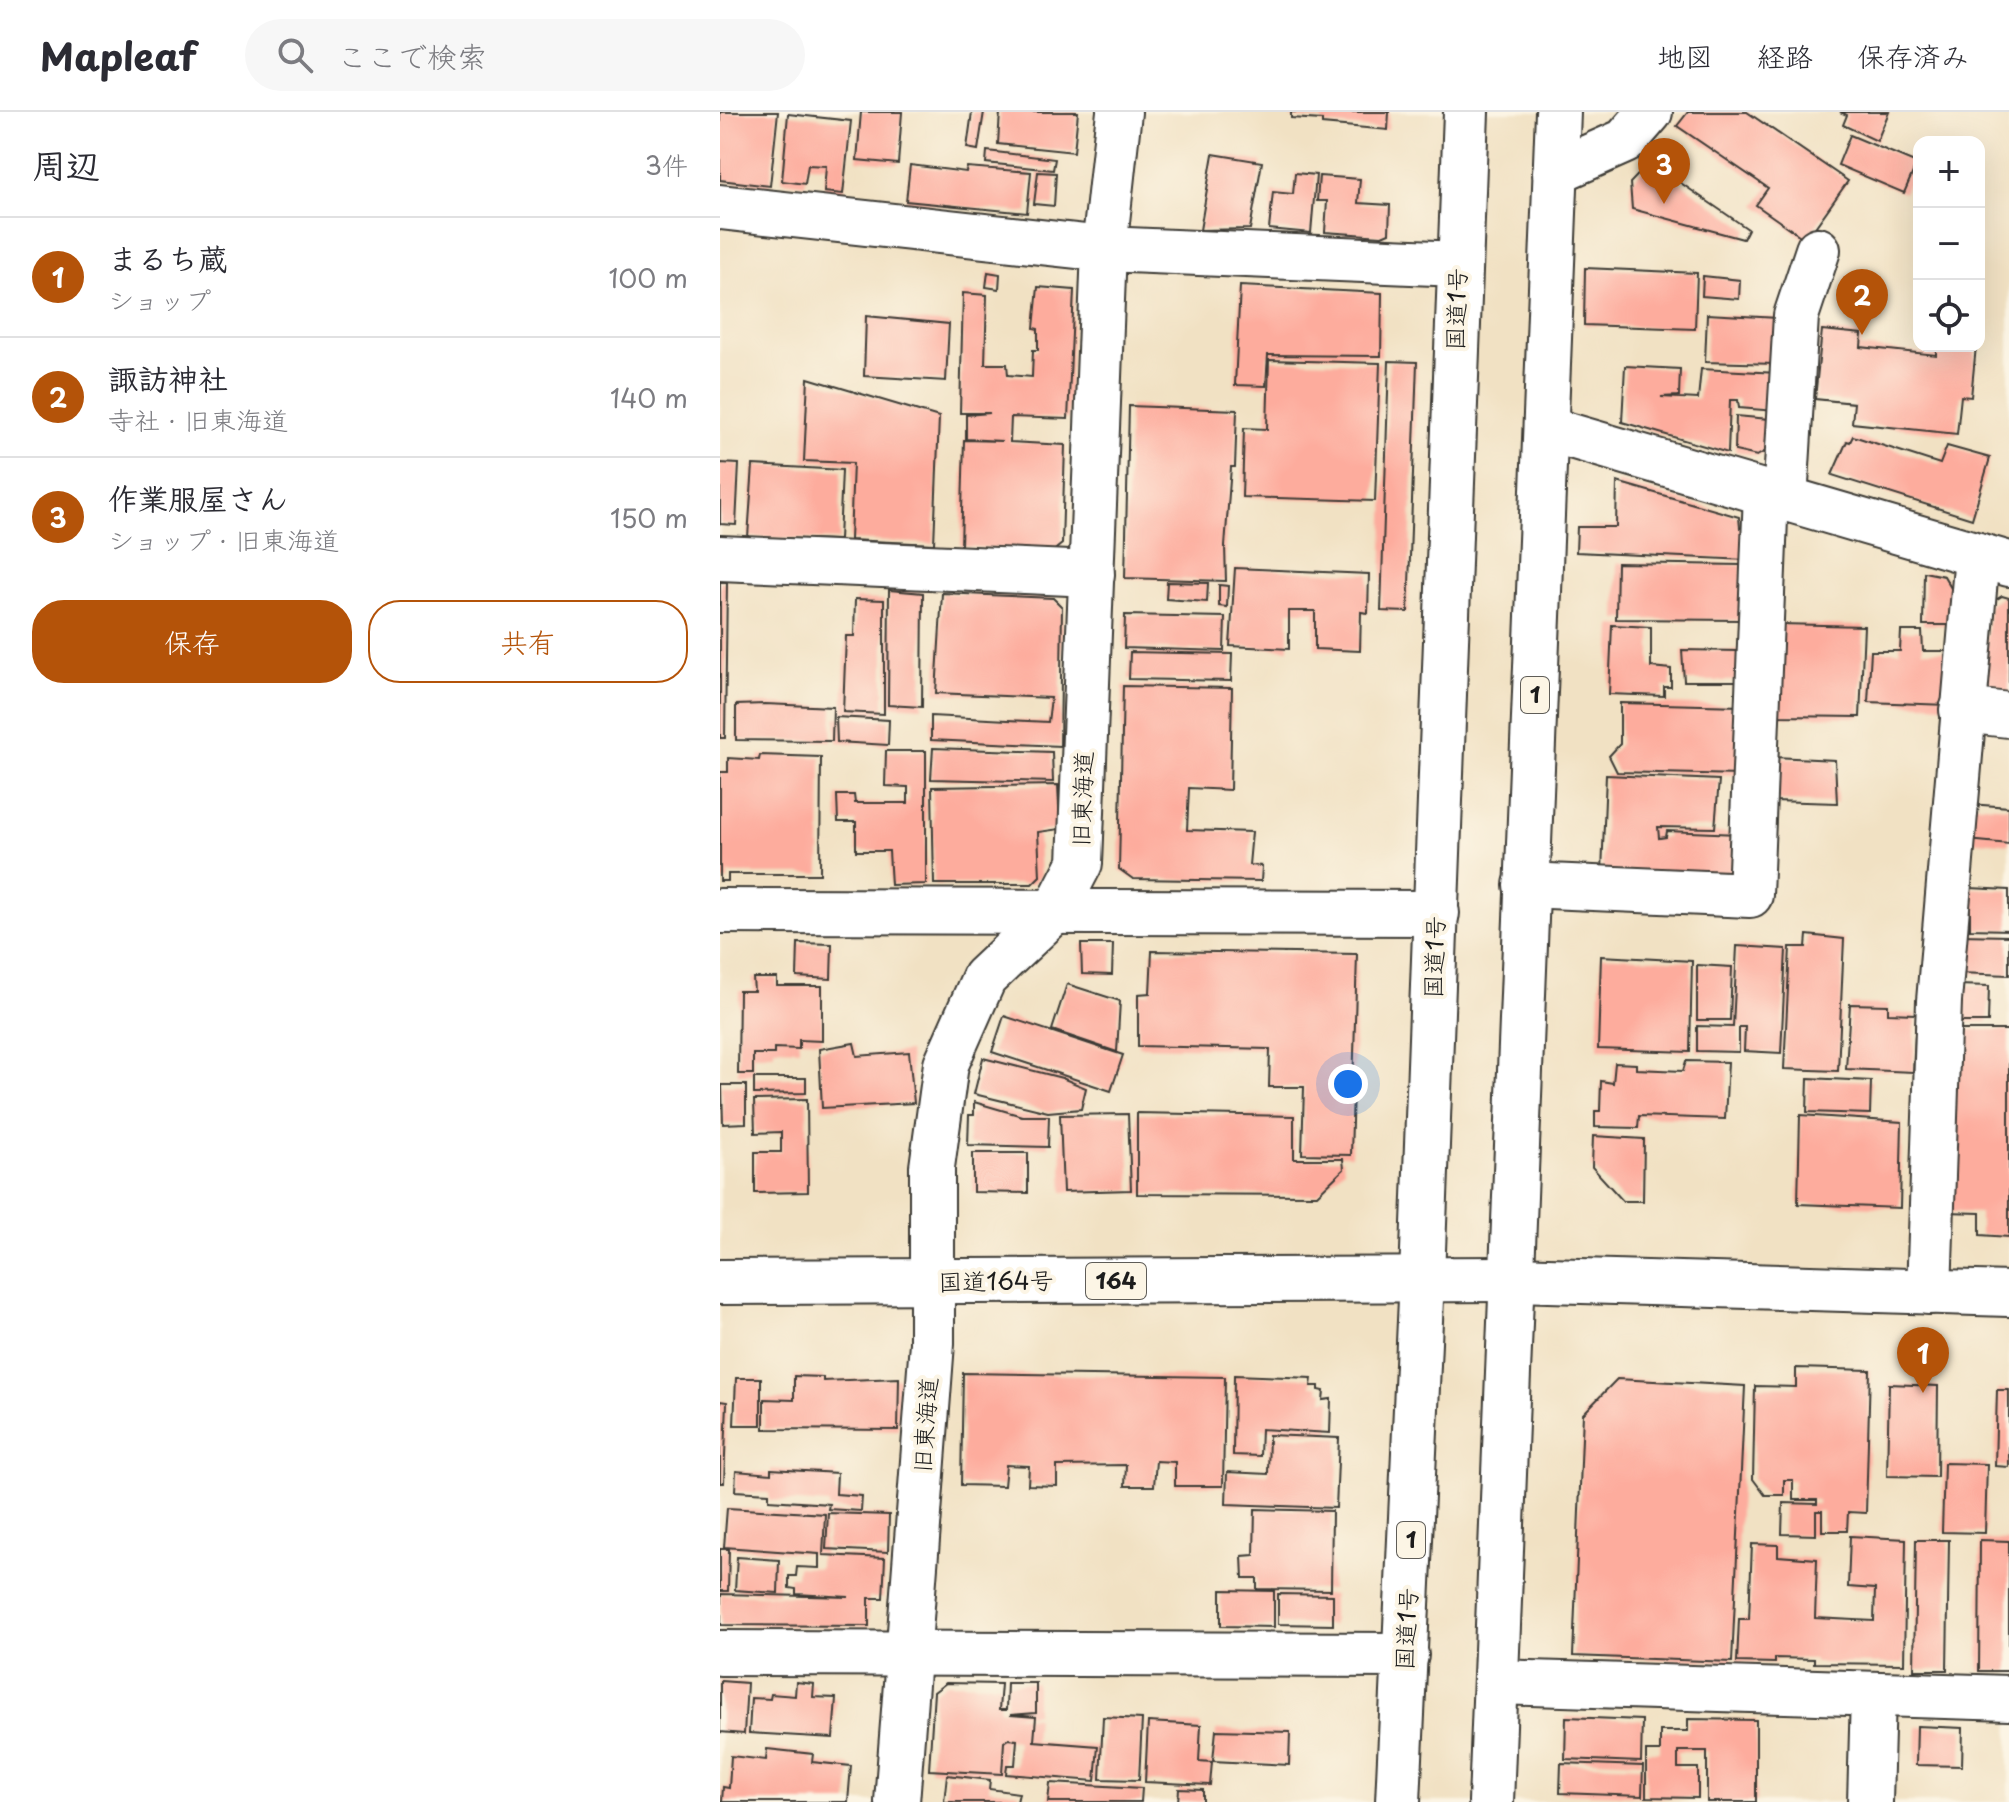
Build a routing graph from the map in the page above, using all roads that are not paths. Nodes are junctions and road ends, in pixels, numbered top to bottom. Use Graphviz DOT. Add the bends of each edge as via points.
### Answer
graph roads {
  1 [pos="1119,112"];
  2 [pos="1466,112"];
  3 [pos="1558,112"];
  4 [pos="1650,112"];
  5 [pos="1555,172"];
  6 [pos="720,207"];
  7 [pos="1104,249"];
  8 [pos="1818,250"];
  9 [pos="1459,264"];
  10 [pos="1547,429"];
  11 [pos="1775,496"];
  12 [pos="720,558"];
  13 [pos="1993,560"];
  14 [pos="1092,574"];
  15 [pos="1962,710"];
  16 [pos="2009,715"];
  17 [pos="1526,885"];
  18 [pos="720,911"];
  19 [pos="1055,911"];
  20 [pos="1437,913"];
  21 [pos="1422,1277"];
  22 [pos="1512,1279"];
  23 [pos="720,1282"];
  24 [pos="932,1283"];
  25 [pos="1929,1292"];
  26 [pos="2009,1294"];
  27 [pos="908,1652"];
  28 [pos="720,1653"];
  29 [pos="1406,1655"];
  30 [pos="1497,1682"];
  31 [pos="1873,1695"];
  32 [pos="2009,1698"];
  33 [pos="897,1802"];
  34 [pos="1398,1802"];
  35 [pos="1491,1802"];
  36 [pos="1870,1802"];
  1 -- 7 [label="main road, 旧東海道"];
  2 -- 9 [label="main road, 国道1号 / 1"];
  3 -- 5 [label="main road, 1"];
  4 -- 5 [label="main road" via="1625,141"];
  5 -- 10 [label="main road, 1"];
  6 -- 7 [label="main road"];
  7 -- 9 [label="main road"];
  7 -- 14 [label="main road, 旧東海道"];
  8 -- 11 [label="main road" via="1796,316"];
  9 -- 20 [label="main road, 国道1号 / 1"];
  10 -- 11 [label="main road"];
  10 -- 17 [label="main road, 1"];
  11 -- 13 [label="main road"];
  11 -- 17 [label="main road" via="1750,895"];
  12 -- 14 [label="main road"];
  13 -- 15 [label="main road"];
  14 -- 19 [label="main road, 旧東海道" via="1080,863"];
  15 -- 16 [label="main road"];
  15 -- 25 [label="main road" via="1939,1001"];
  17 -- 22 [label="main road, 1"];
  18 -- 19 [label="main road"];
  19 -- 20 [label="main road"];
  19 -- 24 [label="main road, 旧東海道" via="984,978 946,1064 932,1167"];
  20 -- 21 [label="main road, 国道1号 / 1"];
  21 -- 22 [label="main road, 国道164号 / 164"];
  21 -- 24 [label="main road, 国道164号 / 164"];
  21 -- 29 [label="main road, 国道1号 / 1"];
  22 -- 25 [label="main road, 国道164号"];
  22 -- 30 [label="main road, 1"];
  23 -- 24 [label="main road, 国道164号 / 164"];
  24 -- 27 [label="main road, 旧東海道"];
  25 -- 26 [label="main road, 国道164号"];
  27 -- 28 [label="main road"];
  27 -- 29 [label="main road"];
  27 -- 33 [label="main road, 旧東海道"];
  29 -- 34 [label="main road, 国道1号 / 1"];
  30 -- 31 [label="main road"];
  30 -- 35 [label="main road, 1"];
  31 -- 32 [label="main road"];
  31 -- 36 [label="main road"];
}
